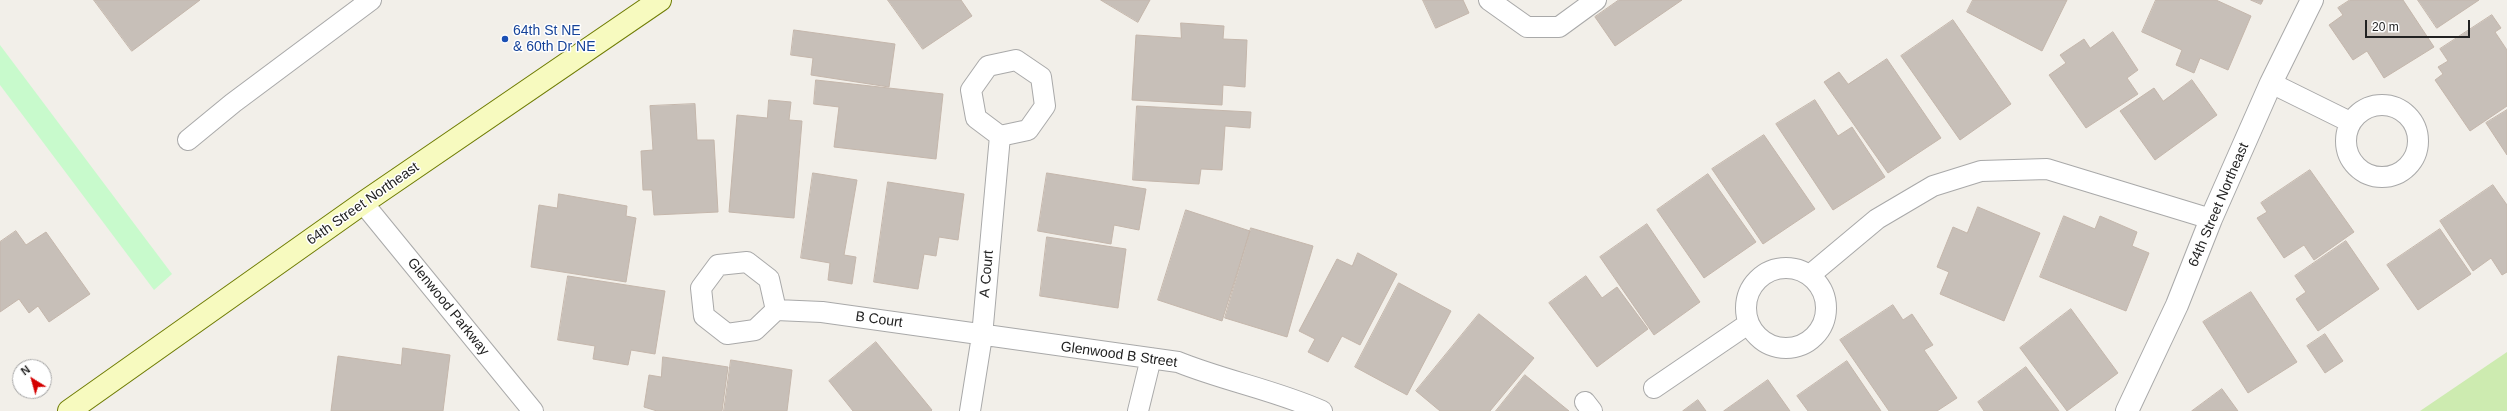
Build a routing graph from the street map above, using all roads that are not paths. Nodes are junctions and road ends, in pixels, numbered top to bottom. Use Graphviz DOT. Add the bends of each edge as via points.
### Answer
graph roads {
  1 [pos="371,0"];
  2 [pos="660,0"];
  3 [pos="1488,0"];
  4 [pos="1596,0"];
  5 [pos="2312,0"];
  6 [pos="2271,83"];
  7 [pos="2350,122"];
  8 [pos="1000,136"];
  9 [pos="188,140"];
  10 [pos="363,203"];
  11 [pos="2212,219"];
  12 [pos="1810,275"];
  13 [pos="776,310"];
  14 [pos="1748,324"];
  15 [pos="982,336"];
  16 [pos="1151,358"];
  17 [pos="1654,388"];
  18 [pos="69,411"];
  19 [pos="533,411"];
  20 [pos="970,411"];
  21 [pos="1138,411"];
  22 [pos="1322,411"];
  23 [pos="2127,411"];
  1 -- 9 [label="lane" via="233,103"];
  2 -- 10 [label="main road, 64th Street Northeast"];
  3 -- 4 [label="lane" via="1527,27 1559,27"];
  5 -- 6 [label="street, 64th Street Northeast"];
  6 -- 7 [label="lane"];
  6 -- 11 [label="street, 64th Street Northeast"];
  8 -- 15 [label="lane, A Court"];
  10 -- 18 [label="main road, 64th Street Northeast"];
  10 -- 19 [label="lane, Glenwood Parkway"];
  11 -- 12 [label="lane" via="2047,169 1982,171 1933,186 1877,219"];
  11 -- 23 [label="street, 64th Street Northeast" via="2177,305"];
  12 -- 14 [label="lane" via="1798,269 1785,268 1772,270 1761,277 1752,286 1746,298 1745,312"];
  12 -- 14 [label="lane" via="1820,285 1827,311 1824,324 1816,336 1792,349 1778,348 1760,340"];
  13 -- 15 [label="lane, B Court" via="822,312"];
  14 -- 17 [label="lane"];
  15 -- 16 [label="lane, Glenwood B Street"];
  15 -- 20 [label="lane, A Court"];
  16 -- 21 [label="lane"];
  16 -- 22 [label="lane, Glenwood B Street" via="1178,362 1213,376 1294,398"];
}
